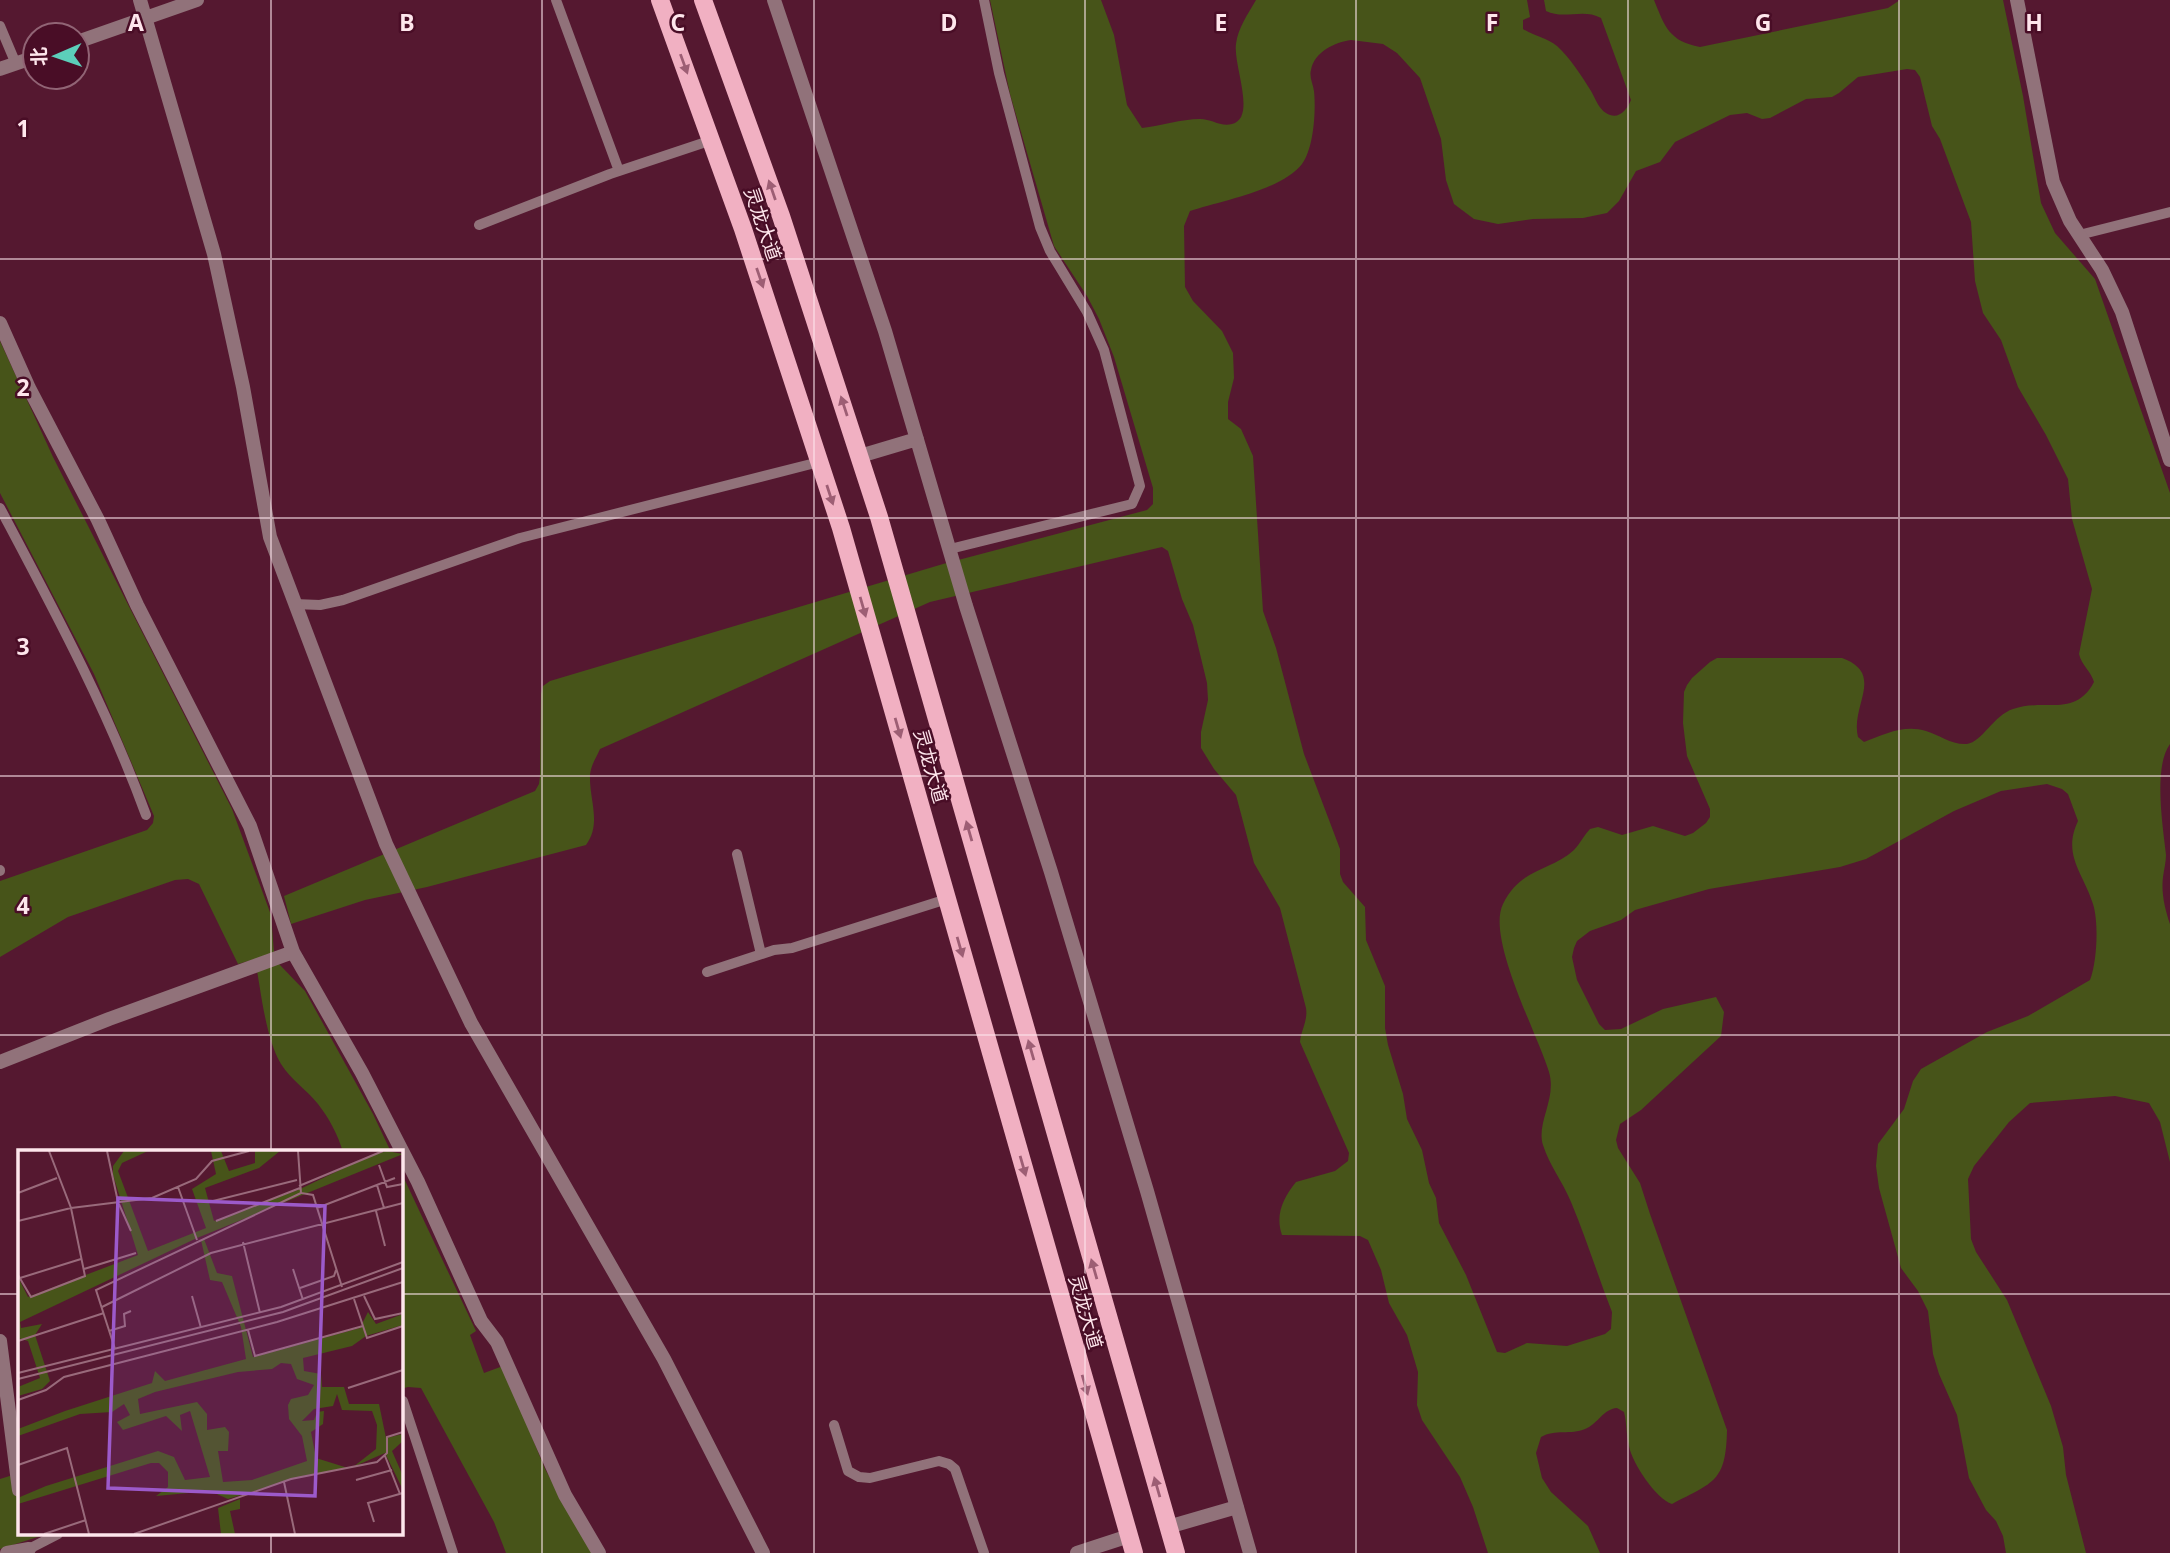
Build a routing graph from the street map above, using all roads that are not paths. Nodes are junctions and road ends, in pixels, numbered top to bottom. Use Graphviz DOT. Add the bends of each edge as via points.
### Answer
graph roads {
  1 [pos="140,0"];
  2 [pos="197,0"];
  3 [pos="556,0"];
  4 [pos="660,0"];
  5 [pos="703,0"];
  6 [pos="774,0"];
  7 [pos="984,0"];
  8 [pos="2017,0"];
  9 [pos="145,18"];
  10 [pos="0,26"];
  11 [pos="91,37"];
  12 [pos="21,62"];
  13 [pos="16,64"];
  14 [pos="0,69"];
  15 [pos="712,140"];
  16 [pos="619,171"];
  17 [pos="2170,212"];
  18 [pos="479,226"];
  19 [pos="2079,235"];
  20 [pos="0,323"];
  21 [pos="917,439"];
  22 [pos="860,456"];
  23 [pos="2170,460"];
  24 [pos="819,462"];
  25 [pos="0,508"];
  26 [pos="951,552"];
  27 [pos="294,604"];
  28 [pos="146,815"];
  29 [pos="737,854"];
  30 [pos="947,899"];
  31 [pos="287,954"];
  32 [pos="761,954"];
  33 [pos="707,972"];
  34 [pos="0,1062"];
  35 [pos="402,1150"];
  36 [pos="402,1151"];
  37 [pos="0,1341"];
  38 [pos="403,1401"];
  39 [pos="834,1425"];
  40 [pos="18,1484"];
  41 [pos="1237,1507"];
  42 [pos="1168,1527"];
  43 [pos="53,1536"];
  44 [pos="1131,1544"];
  45 [pos="29,1545"];
  46 [pos="7,1553"];
  47 [pos="453,1553"];
  48 [pos="599,1553"];
  49 [pos="763,1553"];
  50 [pos="984,1553"];
  51 [pos="1077,1553"];
  52 [pos="1176,1553"];
  53 [pos="1250,1553"];
  1 -- 9 [label="street"];
  2 -- 9 [label="street"];
  3 -- 16 [label="lane"];
  4 -- 15 [label="main road, 灵龙大道, one-way"];
  22 -- 5 [label="main road, 灵龙大道, one-way" via="786,229"];
  6 -- 21 [label="street"];
  7 -- 26 [label="lane" via="1040,227 1104,350 1140,486 1132,504"];
  8 -- 19 [label="street" via="2048,163 2060,200"];
  9 -- 11 [label="street"];
  9 -- 27 [label="street" via="214,254 263,508"];
  10 -- 13 [label="lane"];
  12 -- 13 [label="street"];
  13 -- 14 [label="street"];
  15 -- 16 [label="lane"];
  15 -- 24 [label="main road, 灵龙大道, one-way"];
  16 -- 18 [label="lane"];
  17 -- 19 [label="lane"];
  19 -- 23 [label="street" via="2122,313"];
  20 -- 31 [label="street" via="250,826"];
  21 -- 22 [label="street"];
  21 -- 26 [label="street"];
  42 -- 22 [label="main road, 灵龙大道, one-way"];
  24 -- 27 [label="lane" via="520,538 343,600"];
  24 -- 30 [label="main road, 灵龙大道, one-way"];
  25 -- 28 [label="lane" via="74,646"];
  26 -- 41 [label="street" via="1147,1191"];
  27 -- 49 [label="street" via="386,844 471,1023 664,1359"];
  29 -- 32 [label="lane"];
  30 -- 32 [label="lane"];
  30 -- 44 [label="main road, 灵龙大道, one-way"];
  31 -- 34 [label="street"];
  31 -- 35 [label="street" via="362,1073"];
  32 -- 33 [label="lane"];
  36 -- 48 [label="street" via="481,1321 497,1342 559,1483"];
  37 -- 40 [label="street"];
  38 -- 47 [label="lane"];
  39 -- 50 [label="lane" via="848,1471 859,1477 939,1461 952,1466"];
  41 -- 42 [label="street"];
  41 -- 53 [label="street"];
  42 -- 52 [label="main road, 灵龙大道"];
  43 -- 45 [label="lane"];
  44 -- 51 [label="street"];
  45 -- 46 [label="street"];
}
